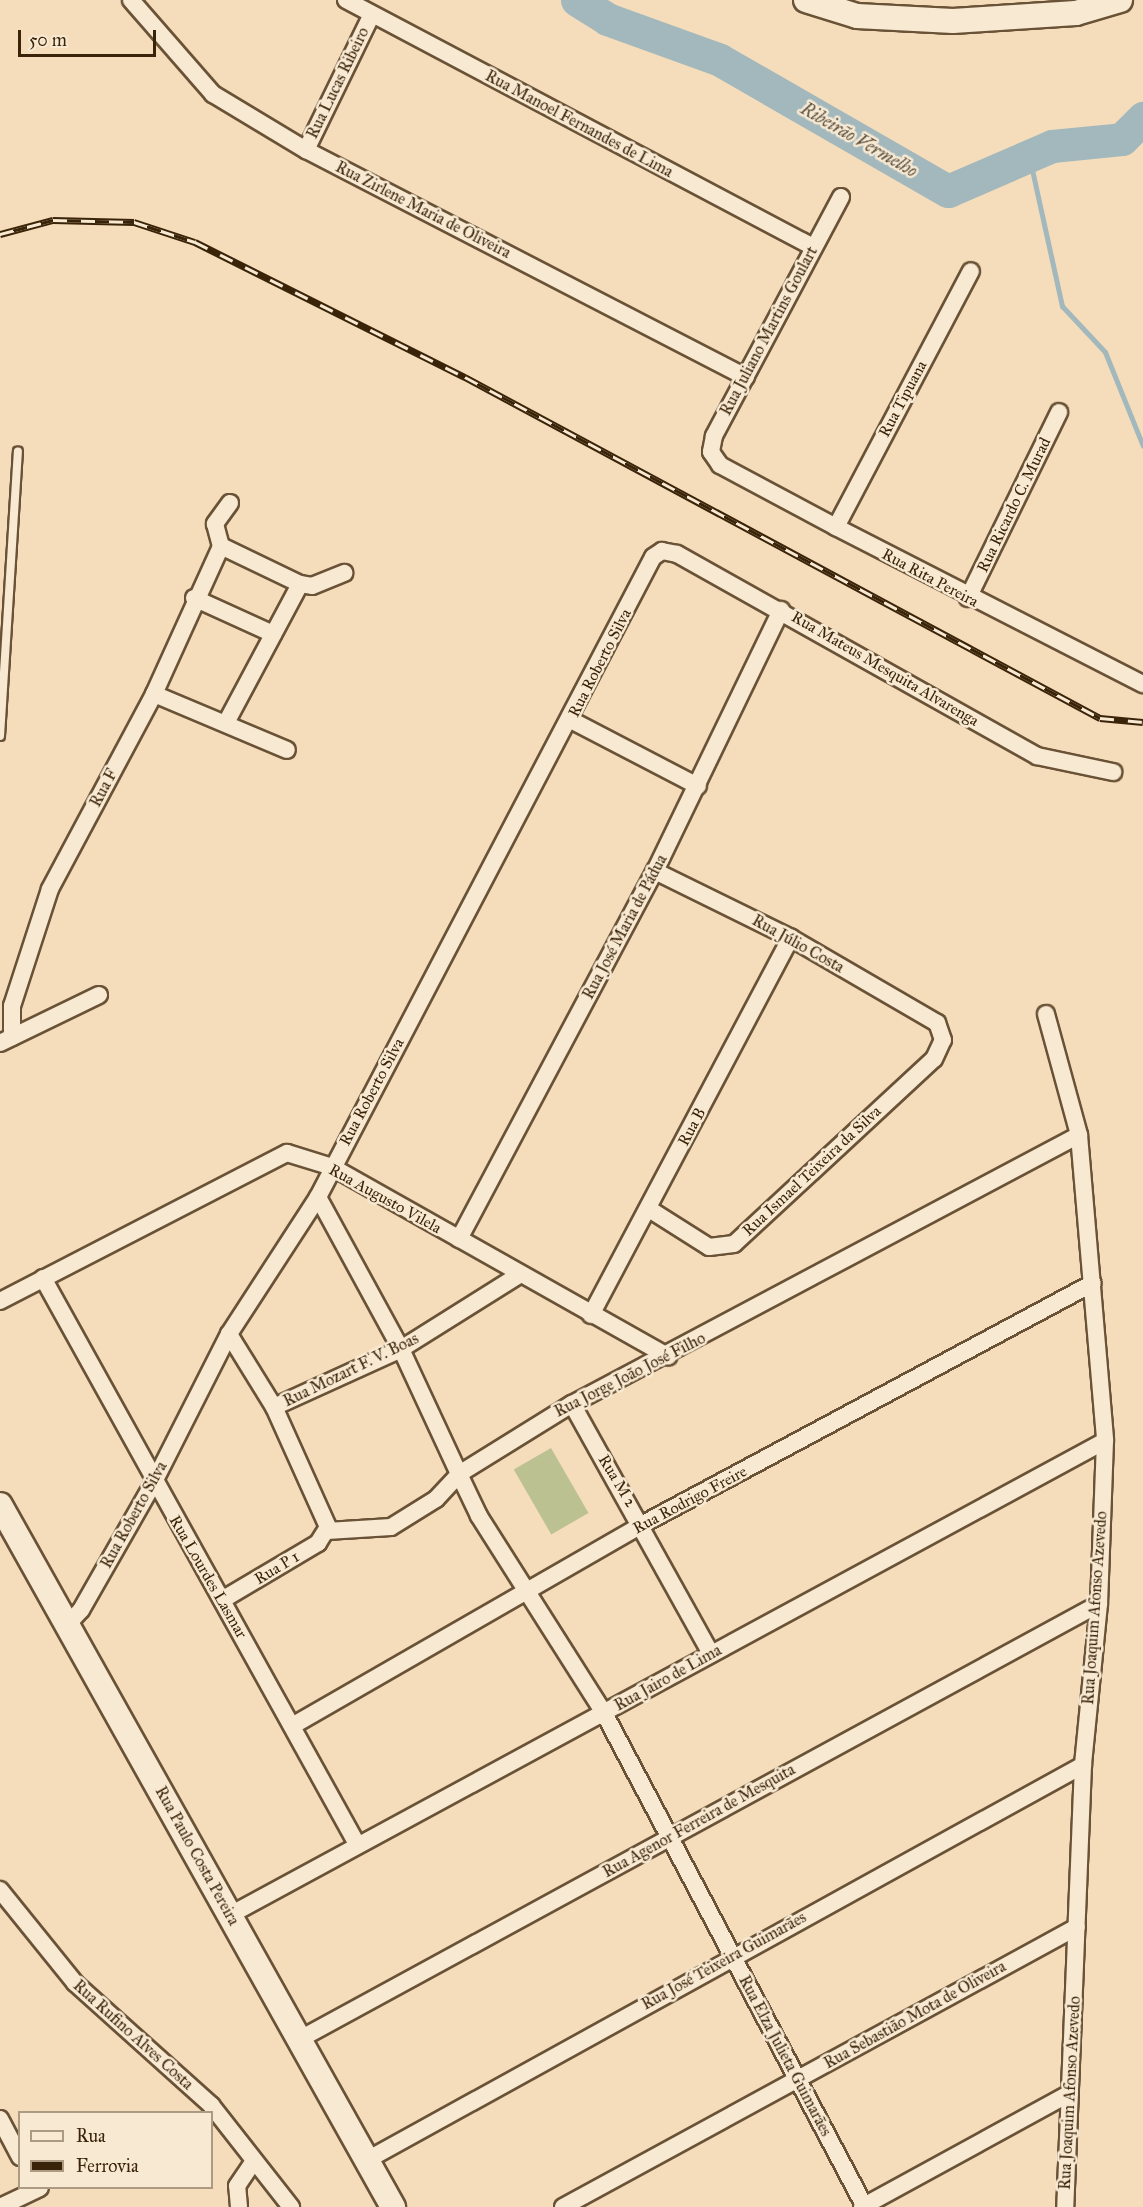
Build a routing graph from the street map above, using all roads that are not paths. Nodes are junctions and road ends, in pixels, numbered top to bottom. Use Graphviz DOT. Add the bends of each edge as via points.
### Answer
graph roads {
  1 [pos="131,0"];
  2 [pos="346,0"];
  3 [pos="806,0"];
  4 [pos="1120,0"];
  5 [pos="857,8"];
  6 [pos="371,16"];
  7 [pos="306,150"];
  8 [pos="841,197"];
  9 [pos="813,247"];
  10 [pos="971,271"];
  11 [pos="746,377"];
  12 [pos="1059,412"];
  13 [pos="18,452"];
  14 [pos="720,465"];
  15 [pos="230,503"];
  16 [pos="836,527"];
  17 [pos="221,546"];
  18 [pos="662,551"];
  19 [pos="344,573"];
  20 [pos="300,584"];
  21 [pos="194,598"];
  22 [pos="968,598"];
  23 [pos="781,610"];
  24 [pos="273,634"];
  25 [pos="1143,684"];
  26 [pos="154,694"];
  27 [pos="571,720"];
  28 [pos="227,721"];
  29 [pos="0,736"];
  30 [pos="287,750"];
  31 [pos="1113,772"];
  32 [pos="698,786"];
  33 [pos="655,871"];
  34 [pos="791,938"];
  35 [pos="99,995"];
  36 [pos="1046,1014"];
  37 [pos="937,1023"];
  38 [pos="6,1040"];
  39 [pos="1079,1135"];
  40 [pos="332,1167"];
  41 [pos="318,1197"];
  42 [pos="649,1209"];
  43 [pos="459,1239"];
  44 [pos="519,1275"];
  45 [pos="44,1278"];
  46 [pos="1093,1283"];
  47 [pos="0,1301"];
  48 [pos="591,1315"];
  49 [pos="229,1334"];
  50 [pos="401,1349"];
  51 [pos="668,1356"];
  52 [pos="572,1404"];
  53 [pos="274,1407"];
  54 [pos="1105,1441"];
  55 [pos="459,1474"];
  56 [pos="154,1482"];
  57 [pos="0,1505"];
  58 [pos="643,1524"];
  59 [pos="327,1531"];
  60 [pos="529,1591"];
  61 [pos="222,1600"];
  62 [pos="1098,1604"];
  63 [pos="67,1625"];
  64 [pos="711,1654"];
  65 [pos="604,1713"];
  66 [pos="292,1726"];
  67 [pos="1083,1765"];
  68 [pos="669,1837"];
  69 [pos="357,1844"];
  70 [pos="0,1890"];
  71 [pos="230,1915"];
  72 [pos="1077,1926"];
  73 [pos="732,1956"];
  74 [pos="300,2039"];
  75 [pos="799,2079"];
  76 [pos="1070,2092"];
  77 [pos="203,2109"];
  78 [pos="0,2119"];
  79 [pos="213,2119"];
  80 [pos="18,2153"];
  81 [pos="367,2160"];
  82 [pos="254,2161"];
  83 [pos="35,2189"];
  84 [pos="864,2206"];
  85 [pos="0,2207"];
  86 [pos="238,2207"];
  87 [pos="291,2207"];
  88 [pos="393,2207"];
  89 [pos="563,2207"];
  90 [pos="1065,2207"];
  1 -- 7 [label="street, Rua Zirlene Maria de Oliveira" via="213,94"];
  2 -- 6 [label="street, Rua Manoel Fernandes de Lima"];
  3 -- 5 [label="street"];
  4 -- 5 [label="street" via="1076,13 953,21"];
  6 -- 7 [label="street, Rua Lucas Ribeiro"];
  6 -- 9 [label="street, Rua Manoel Fernandes de Lima"];
  7 -- 11 [label="street, Rua Zirlene Maria de Oliveira"];
  8 -- 9 [label="street, Rua Juliano Martins Goulart"];
  9 -- 11 [label="street, Rua Juliano Martins Goulart"];
  10 -- 16 [label="street, Rua Tipuana"];
  11 -- 14 [label="street, Rua Juliano Martins Goulart" via="714,436 711,452"];
  12 -- 22 [label="street, Rua Ricardo C. Murad"];
  13 -- 29 [label="lane"];
  14 -- 16 [label="street, Rua Rita Pereira"];
  15 -- 17 [label="street" via="215,524"];
  16 -- 22 [label="street, Rua Rita Pereira"];
  17 -- 20 [label="street"];
  17 -- 21 [label="street, Rua F"];
  18 -- 23 [label="street, Rua Mateus Mesquita Alvarenga"];
  18 -- 27 [label="street, Rua Roberto Silva" via="653,558"];
  19 -- 20 [label="street" via="312,586"];
  20 -- 24 [label="street"];
  21 -- 24 [label="street"];
  21 -- 26 [label="street, Rua F"];
  22 -- 25 [label="street, Rua Rita Pereira"];
  23 -- 31 [label="street, Rua Mateus Mesquita Alvarenga" via="1037,756"];
  23 -- 32 [label="street, Rua José Maria de Pádua"];
  24 -- 28 [label="street"];
  26 -- 28 [label="street"];
  26 -- 38 [label="street, Rua F" via="50,890 12,1006"];
  27 -- 32 [label="street"];
  27 -- 40 [label="street, Rua Roberto Silva"];
  28 -- 30 [label="street"];
  32 -- 33 [label="street, Rua José Maria de Pádua"];
  33 -- 34 [label="street, Rua Júlio Costa"];
  33 -- 43 [label="street, Rua José Maria de Pádua"];
  34 -- 37 [label="street, Rua Júlio Costa"];
  34 -- 42 [label="street, Rua B"];
  35 -- 38 [label="street"];
  36 -- 39 [label="street, Rua Joaquim Afonso Azevedo"];
  37 -- 42 [label="street, Rua Ismael Teixeira da Silva" via="943,1040 934,1059 734,1244 709,1247"];
  39 -- 46 [label="street, Rua Joaquim Afonso Azevedo"];
  39 -- 51 [label="street, Rua Jorge João José Filho"];
  40 -- 41 [label="street, Rua Roberto Silva"];
  40 -- 43 [label="street, Rua Augusto Vilela"];
  40 -- 45 [label="street, Rua Augusto Vilela" via="287,1153 268,1160"];
  41 -- 49 [label="street, Rua Roberto Silva"];
  41 -- 50 [label="street"];
  42 -- 48 [label="street, Rua B"];
  43 -- 44 [label="street, Rua Augusto Vilela"];
  44 -- 48 [label="street, Rua Augusto Vilela"];
  44 -- 50 [label="street, Rua Mozart F. V. Boas"];
  45 -- 47 [label="street, Rua Augusto Vilela"];
  45 -- 56 [label="street, Rua Lourdes Lasmar"];
  46 -- 54 [label="street, Rua Joaquim Afonso Azevedo"];
  46 -- 58 [label="street, Rua Rodrigo Freire"];
  48 -- 51 [label="street, Rua Augusto Vilela"];
  49 -- 53 [label="street"];
  49 -- 56 [label="street, Rua Roberto Silva"];
  50 -- 53 [label="street, Rua Mozart F. V. Boas"];
  50 -- 55 [label="street"];
  51 -- 52 [label="street, Rua Jorge João José Filho"];
  52 -- 55 [label="street, Rua Jorge João José Filho"];
  52 -- 58 [label="street, Rua M 2"];
  53 -- 59 [label="street" via="326,1514"];
  54 -- 62 [label="street, Rua Joaquim Afonso Azevedo"];
  54 -- 64 [label="street, Rua Jairo de Lima"];
  55 -- 59 [label="street, Rua Jorge João José Filho" via="436,1499 391,1527"];
  55 -- 60 [label="street, Rua Elza Julieta Guimarães"];
  56 -- 61 [label="street, Rua Lourdes Lasmar"];
  56 -- 63 [label="street, Rua Roberto Silva" via="81,1610"];
  57 -- 63 [label="street, Rua Paulo Costa Pereira"];
  58 -- 60 [label="street, Rua Rodrigo Freire"];
  58 -- 64 [label="street, Rua M 2"];
  59 -- 61 [label="street, Rua P 1" via="313,1546"];
  60 -- 65 [label="street, Rua Elza Julieta Guimarães"];
  60 -- 66 [label="street, Rua Rodrigo Freire"];
  61 -- 66 [label="street, Rua Lourdes Lasmar"];
  62 -- 67 [label="street, Rua Joaquim Afonso Azevedo"];
  62 -- 68 [label="street, Rua Agenor Ferreira de Mesquita"];
  63 -- 71 [label="street, Rua Paulo Costa Pereira"];
  64 -- 65 [label="street, Rua Jairo de Lima"];
  65 -- 68 [label="street, Rua Elza Julieta Guimarães"];
  65 -- 69 [label="street, Rua Jairo de Lima"];
  66 -- 69 [label="street, Rua Lourdes Lasmar"];
  67 -- 72 [label="street, Rua Joaquim Afonso Azevedo"];
  67 -- 73 [label="street, Rua José Teixeira Guimarães"];
  68 -- 73 [label="street, Rua Elza Julieta Guimarães"];
  68 -- 74 [label="street, Rua Agenor Ferreira de Mesquita"];
  69 -- 71 [label="street, Rua Jairo de Lima"];
  70 -- 77 [label="street, Rua Rufino Alves Costa" via="75,1983"];
  71 -- 74 [label="street, Rua Paulo Costa Pereira"];
  72 -- 75 [label="street, Rua Sebastião Mota de Oliveira"];
  72 -- 76 [label="street, Rua Joaquim Afonso Azevedo"];
  73 -- 75 [label="street, Rua Elza Julieta Guimarães"];
  73 -- 81 [label="street, Rua José Teixeira Guimarães"];
  74 -- 81 [label="street, Rua Paulo Costa Pereira"];
  75 -- 84 [label="street, Rua Elza Julieta Guimarães"];
  75 -- 89 [label="street, Rua Sebastião Mota de Oliveira"];
  76 -- 84 [label="street"];
  76 -- 90 [label="street, Rua Joaquim Afonso Azevedo"];
  78 -- 80 [label="street"];
  79 -- 82 [label="street, Rua Rufino Alves Costa"];
  81 -- 88 [label="street, Rua Paulo Costa Pereira"];
  82 -- 86 [label="street" via="237,2186"];
  82 -- 87 [label="street, Rua Rufino Alves Costa"];
  83 -- 85 [label="street"];
}
